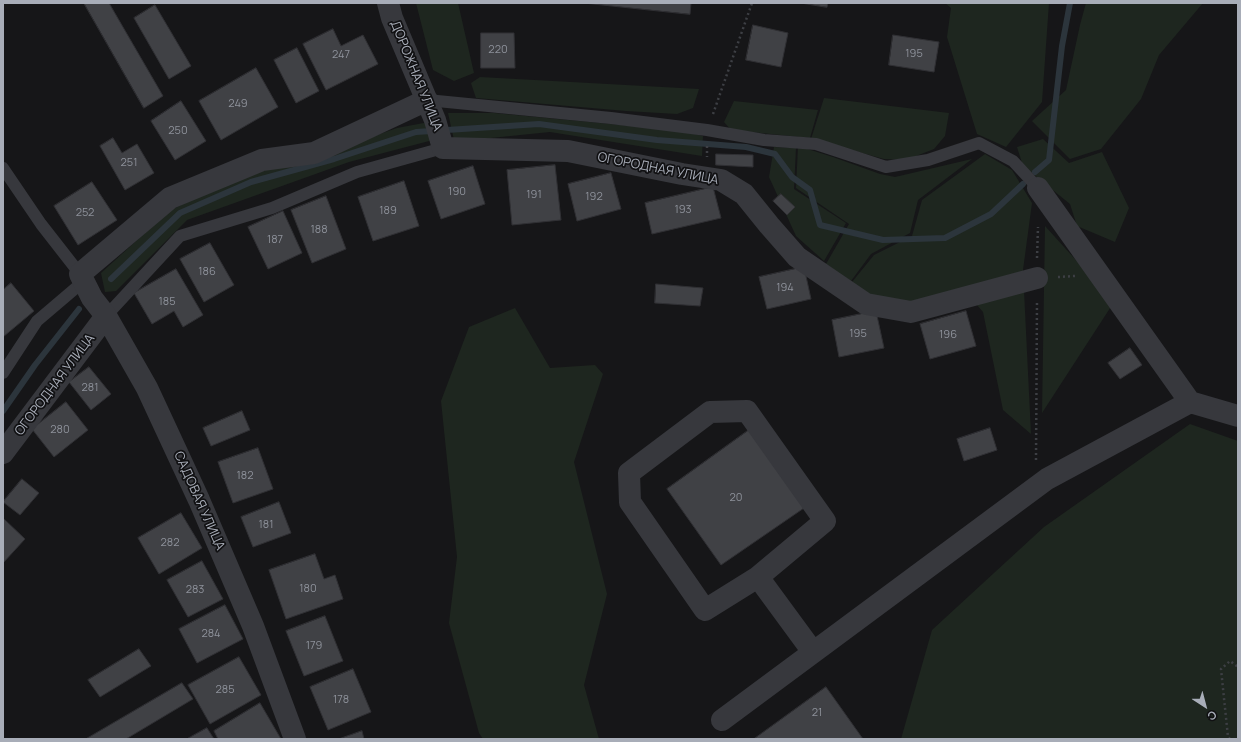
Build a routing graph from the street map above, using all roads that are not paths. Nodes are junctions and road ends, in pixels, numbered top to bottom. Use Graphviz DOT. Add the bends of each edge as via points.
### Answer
graph roads {
  1 [pos="388,3"];
  2 [pos="427,100"];
  3 [pos="440,135"];
  4 [pos="3,168"];
  5 [pos="1038,188"];
  6 [pos="82,278"];
  7 [pos="1037,278"];
  8 [pos="106,316"];
  9 [pos="3,373"];
  10 [pos="1190,402"];
  11 [pos="1238,416"];
  12 [pos="3,453"];
  13 [pos="758,577"];
  14 [pos="813,652"];
  15 [pos="722,720"];
  16 [pos="295,739"];
  1 -- 2 [label="street, ДОРОЖНАЯ УЛИЦА"];
  2 -- 3 [label="street, ДОРОЖНАЯ УЛИЦА"];
  2 -- 5 [label="lane" via="611,118 764,140 816,144 886,167 928,160 979,143 1013,161"];
  2 -- 6 [label="street" via="314,153 262,160 170,198"];
  3 -- 7 [label="street, ОГОРОДНАЯ УЛИЦА" via="568,151 721,180 744,194 797,257 866,304 911,312"];
  3 -- 8 [label="lane" via="272,208 180,236"];
  4 -- 6 [label="lane"];
  5 -- 10 [label="street"];
  6 -- 8 [label="street, САДОВАЯ УЛИЦА" via="92,298"];
  6 -- 9 [label="lane" via="37,321"];
  8 -- 12 [label="street, ОГОРОДНАЯ УЛИЦА"];
  8 -- 16 [label="street, САДОВАЯ УЛИЦА" via="147,388 199,500 253,626"];
  10 -- 11 [label="street"];
  10 -- 14 [label="street" via="1047,479"];
  13 -- 13 [label="street" via="705,610 630,502 629,473 710,412 746,411 825,521"];
  13 -- 14 [label="street"];
  14 -- 15 [label="street"];
}
